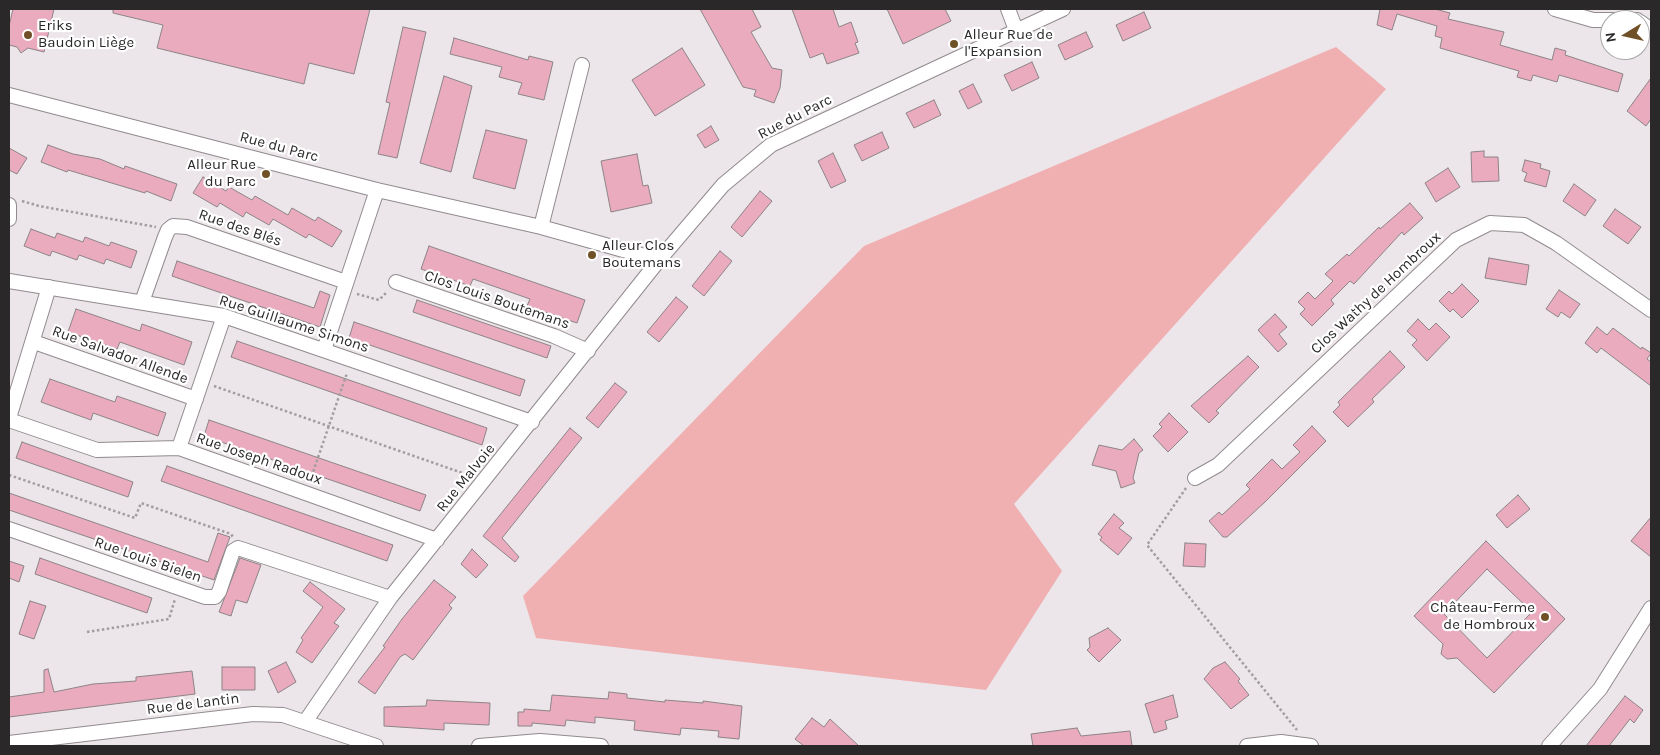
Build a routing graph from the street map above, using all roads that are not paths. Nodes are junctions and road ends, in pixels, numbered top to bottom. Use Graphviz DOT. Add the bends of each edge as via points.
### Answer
graph roads {
  1 [pos="1008,9"];
  2 [pos="1063,9"];
  3 [pos="1555,9"];
  4 [pos="1600,20"];
  5 [pos="1016,30"];
  6 [pos="582,65"];
  7 [pos="9,95"];
  8 [pos="377,190"];
  9 [pos="9,205"];
  10 [pos="9,219"];
  11 [pos="541,227"];
  12 [pos="660,260"];
  13 [pos="9,281"];
  14 [pos="396,282"];
  15 [pos="345,286"];
  16 [pos="49,287"];
  17 [pos="142,302"];
  18 [pos="1651,310"];
  19 [pos="224,316"];
  20 [pos="34,342"];
  21 [pos="324,350"];
  22 [pos="588,351"];
  23 [pos="196,399"];
  24 [pos="9,419"];
  25 [pos="532,422"];
  26 [pos="179,448"];
  27 [pos="1194,478"];
  28 [pos="9,529"];
  29 [pos="437,540"];
  30 [pos="390,598"];
  31 [pos="1651,608"];
  32 [pos="305,722"];
  33 [pos="9,743"];
  34 [pos="1308,745"];
  35 [pos="376,746"];
  36 [pos="480,746"];
  37 [pos="601,746"];
  38 [pos="1247,746"];
  39 [pos="1549,746"];
  1 -- 5 [label="street"];
  2 -- 5 [label="street, Rue du Parc"];
  3 -- 4 [label="street"];
  5 -- 12 [label="street, Rue du Parc" via="771,145 723,185"];
  6 -- 11 [label="street"];
  7 -- 8 [label="street, Rue du Parc"];
  8 -- 11 [label="street, Rue du Parc"];
  8 -- 15 [label="street"];
  9 -- 10 [label="street"];
  11 -- 12 [label="street, Rue du Parc"];
  12 -- 22 [label="street, Rue Malvoie"];
  13 -- 16 [label="street, Rue Guillaume Simons"];
  14 -- 22 [label="street, Clos Louis Boutemans" via="554,336"];
  15 -- 17 [label="street, Rue des Blés" via="188,227 173,226 168,230"];
  15 -- 21 [label="street"];
  16 -- 17 [label="street, Rue Guillaume Simons"];
  16 -- 20 [label="street, Rue Joseph Radoux"];
  17 -- 19 [label="street, Rue Guillaume Simons"];
  18 -- 27 [label="street, Clos Wathy de Hombroux" via="1556,243 1524,226 1490,223 1456,240 1218,465"];
  19 -- 21 [label="street, Rue Guillaume Simons"];
  19 -- 23 [label="street, Rue Salvador Allende"];
  20 -- 23 [label="street, Rue Salvador Allende"];
  20 -- 24 [label="street, Rue Joseph Radoux"];
  21 -- 25 [label="street, Rue Guillaume Simons"];
  22 -- 25 [label="street, Rue Malvoie"];
  23 -- 26 [label="street, Rue Salvador Allende"];
  24 -- 26 [label="street, Rue Joseph Radoux" via="98,450"];
  25 -- 29 [label="street, Rue Malvoie"];
  26 -- 29 [label="street, Rue Joseph Radoux"];
  28 -- 30 [label="street, Rue Louis Bielen" via="210,598 219,592 233,551 238,548"];
  29 -- 30 [label="street, Rue Malvoie"];
  30 -- 32 [label="street, Rue Malvoie"];
  31 -- 39 [label="street" via="1600,689"];
  32 -- 33 [label="street, Rue de Lantin" via="283,715 253,714"];
  32 -- 35 [label="street, Rue de Lantin"];
  34 -- 38 [label="street" via="1269,742"];
  36 -- 37 [label="street" via="540,741"];
}
